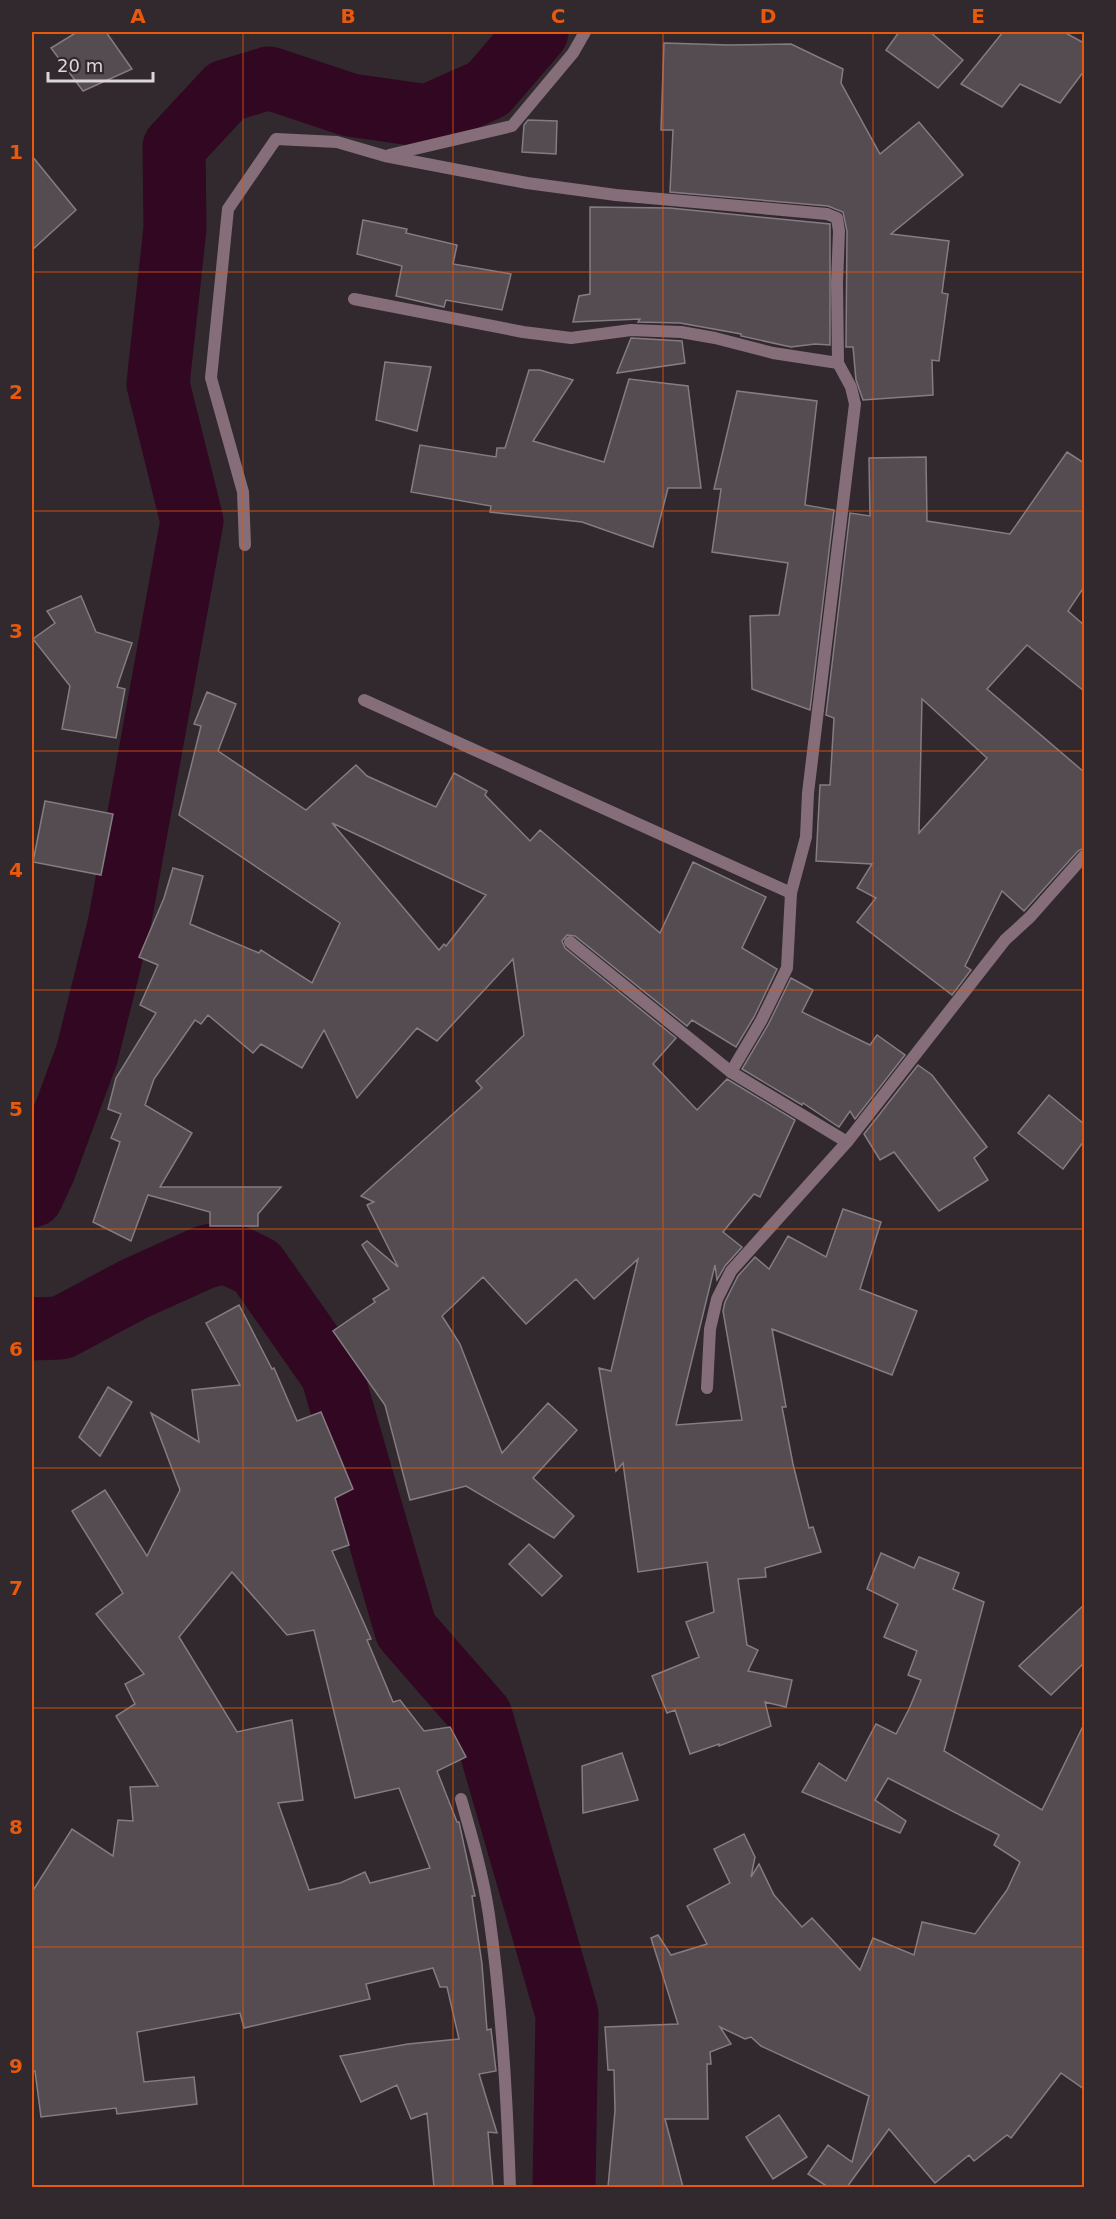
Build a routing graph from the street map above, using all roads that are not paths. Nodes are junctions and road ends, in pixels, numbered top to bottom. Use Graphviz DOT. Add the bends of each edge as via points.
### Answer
graph roads {
  1 [pos="585,32"];
  2 [pos="385,156"];
  3 [pos="354,299"];
  4 [pos="838,363"];
  5 [pos="245,545"];
  6 [pos="364,700"];
  7 [pos="1084,856"];
  8 [pos="790,893"];
  9 [pos="570,942"];
  10 [pos="731,1072"];
  11 [pos="847,1142"];
  12 [pos="707,1388"];
  13 [pos="461,1799"];
  14 [pos="510,2187"];
  1 -- 2 [label="street" via="573,53 512,126"];
  2 -- 4 [label="street" via="616,195 834,216 839,231"];
  2 -- 5 [label="street" via="337,142 276,139 228,209 211,378 243,492"];
  3 -- 4 [label="street" via="524,332 571,338 631,330 681,332"];
  4 -- 8 [label="street" via="855,404 806,837"];
  6 -- 8 [label="street"];
  7 -- 11 [label="street" via="1005,940"];
  8 -- 10 [label="street" via="787,968"];
  9 -- 10 [label="street"];
  10 -- 11 [label="street"];
  11 -- 12 [label="street" via="731,1271 717,1299 710,1329"];
  13 -- 14 [label="street" via="489,1915 507,2076"];
}
